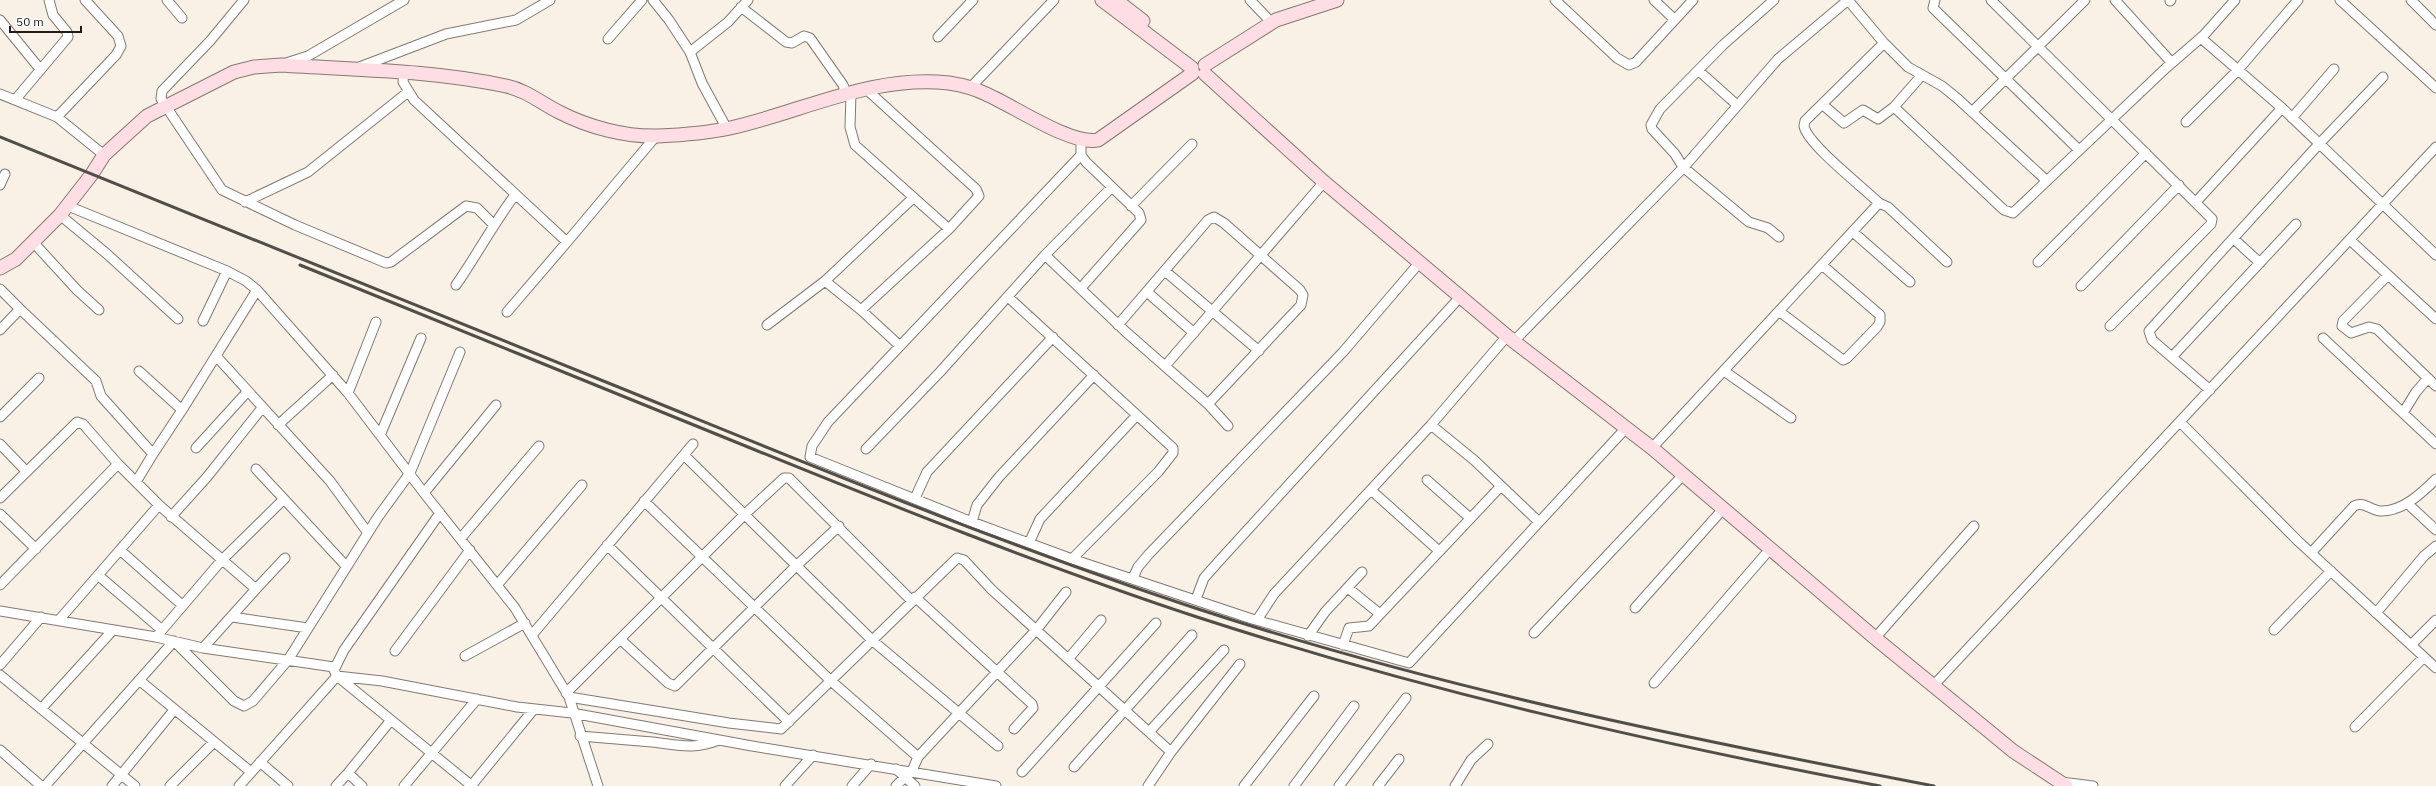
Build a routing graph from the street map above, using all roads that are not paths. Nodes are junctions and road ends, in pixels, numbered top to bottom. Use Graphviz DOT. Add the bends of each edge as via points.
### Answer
graph roads {
  1 [pos="49,0"];
  2 [pos="85,0"];
  3 [pos="167,0"];
  4 [pos="244,0"];
  5 [pos="404,0"];
  6 [pos="550,0"];
  7 [pos="642,0"];
  8 [pos="652,0"];
  9 [pos="973,0"];
  10 [pos="1054,0"];
  11 [pos="1102,0"];
  12 [pos="1116,0"];
  13 [pos="1250,0"];
  14 [pos="1336,0"];
  15 [pos="1555,0"];
  16 [pos="1654,0"];
  17 [pos="1693,0"];
  18 [pos="1774,0"];
  19 [pos="1848,0"];
  20 [pos="1935,0"];
  21 [pos="1991,0"];
  22 [pos="2085,0"];
  23 [pos="2115,0"];
  24 [pos="2235,0"];
  25 [pos="2298,0"];
  26 [pos="2340,0"];
  27 [pos="2411,0"];
  28 [pos="744,3"];
  29 [pos="182,18"];
  30 [pos="1674,19"];
  31 [pos="0,20"];
  32 [pos="1272,23"];
  33 [pos="2436,24"];
  34 [pos="938,37"];
  35 [pos="2201,38"];
  36 [pos="608,39"];
  37 [pos="1884,43"];
  38 [pos="2037,46"];
  39 [pos="690,52"];
  40 [pos="2172,63"];
  41 [pos="281,65"];
  42 [pos="40,69"];
  43 [pos="354,69"];
  44 [pos="1198,69"];
  45 [pos="2334,69"];
  46 [pos="404,71"];
  47 [pos="1699,71"];
  48 [pos="2237,71"];
  49 [pos="1922,75"];
  50 [pos="2383,77"];
  51 [pos="2006,78"];
  52 [pos="970,88"];
  53 [pos="2436,88"];
  54 [pos="866,89"];
  55 [pos="408,92"];
  56 [pos="0,94"];
  57 [pos="849,94"];
  58 [pos="15,100"];
  59 [pos="1822,104"];
  60 [pos="1737,105"];
  61 [pos="1894,107"];
  62 [pos="166,108"];
  63 [pos="2282,108"];
  64 [pos="1972,112"];
  65 [pos="57,117"];
  66 [pos="2292,118"];
  67 [pos="2112,120"];
  68 [pos="2186,122"];
  69 [pos="728,129"];
  70 [pos="656,136"];
  71 [pos="1081,140"];
  72 [pos="1192,144"];
  73 [pos="2319,144"];
  74 [pos="2436,147"];
  75 [pos="2080,150"];
  76 [pos="2146,153"];
  77 [pos="104,155"];
  78 [pos="1081,155"];
  79 [pos="1683,168"];
  80 [pos="5,174"];
  81 [pos="2047,181"];
  82 [pos="1324,182"];
  83 [pos="0,185"];
  84 [pos="2179,186"];
  85 [pos="1112,187"];
  86 [pos="515,195"];
  87 [pos="913,198"];
  88 [pos="245,202"];
  89 [pos="2196,202"];
  90 [pos="1880,203"];
  91 [pos="2384,204"];
  92 [pos="1131,206"];
  93 [pos="64,210"];
  94 [pos="493,224"];
  95 [pos="2296,224"];
  96 [pos="949,229"];
  97 [pos="1853,232"];
  98 [pos="1779,237"];
  99 [pos="2234,240"];
  100 [pos="2350,240"];
  101 [pos="33,242"];
  102 [pos="567,242"];
  103 [pos="1045,255"];
  104 [pos="1261,255"];
  105 [pos="2436,255"];
  106 [pos="1420,262"];
  107 [pos="1947,262"];
  108 [pos="2038,262"];
  109 [pos="2260,263"];
  110 [pos="1822,265"];
  111 [pos="0,268"];
  112 [pos="1165,270"];
  113 [pos="227,272"];
  114 [pos="2388,275"];
  115 [pos="825,281"];
  116 [pos="1910,282"];
  117 [pos="456,285"];
  118 [pos="2081,286"];
  119 [pos="1081,288"];
  120 [pos="0,289"];
  121 [pos="257,290"];
  122 [pos="1147,292"];
  123 [pos="1461,296"];
  124 [pos="1008,297"];
  125 [pos="20,309"];
  126 [pos="99,310"];
  127 [pos="862,310"];
  128 [pos="1778,311"];
  129 [pos="507,312"];
  130 [pos="1212,312"];
  131 [pos="178,319"];
  132 [pos="2436,319"];
  133 [pos="203,321"];
  134 [pos="376,322"];
  135 [pos="1118,325"];
  136 [pos="767,326"];
  137 [pos="2110,326"];
  138 [pos="0,330"];
  139 [pos="1194,333"];
  140 [pos="1053,337"];
  141 [pos="421,338"];
  142 [pos="1511,338"];
  143 [pos="2323,338"];
  144 [pos="900,346"];
  145 [pos="1259,351"];
  146 [pos="460,352"];
  147 [pos="217,357"];
  148 [pos="2172,357"];
  149 [pos="1165,366"];
  150 [pos="139,371"];
  151 [pos="1724,371"];
  152 [pos="1094,375"];
  153 [pos="333,376"];
  154 [pos="39,378"];
  155 [pos="2428,378"];
  156 [pos="2436,386"];
  157 [pos="2210,390"];
  158 [pos="247,392"];
  159 [pos="348,393"];
  160 [pos="1208,404"];
  161 [pos="496,405"];
  162 [pos="262,408"];
  163 [pos="182,410"];
  164 [pos="2403,413"];
  165 [pos="1137,415"];
  166 [pos="0,416"];
  167 [pos="1791,418"];
  168 [pos="2180,422"];
  169 [pos="278,425"];
  170 [pos="1431,425"];
  171 [pos="1228,426"];
  172 [pos="1626,428"];
  173 [pos="381,433"];
  174 [pos="0,444"];
  175 [pos="693,444"];
  176 [pos="2436,444"];
  177 [pos="539,446"];
  178 [pos="196,448"];
  179 [pos="1652,448"];
  180 [pos="866,449"];
  181 [pos="152,454"];
  182 [pos="684,455"];
  183 [pos="118,464"];
  184 [pos="256,469"];
  185 [pos="26,471"];
  186 [pos="410,473"];
  187 [pos="1683,475"];
  188 [pos="2436,479"];
  189 [pos="1428,480"];
  190 [pos="136,482"];
  191 [pos="582,485"];
  192 [pos="1501,486"];
  193 [pos="1371,490"];
  194 [pos="424,493"];
  195 [pos="0,498"];
  196 [pos="915,498"];
  197 [pos="284,499"];
  198 [pos="644,501"];
  199 [pos="2407,503"];
  200 [pos="159,505"];
  201 [pos="1723,509"];
  202 [pos="440,513"];
  203 [pos="0,514"];
  204 [pos="744,515"];
  205 [pos="171,516"];
  206 [pos="1470,518"];
  207 [pos="972,522"];
  208 [pos="1539,522"];
  209 [pos="839,526"];
  210 [pos="1974,526"];
  211 [pos="2436,530"];
  212 [pos="368,533"];
  213 [pos="461,538"];
  214 [pos="1029,543"];
  215 [pos="607,545"];
  216 [pos="2436,546"];
  217 [pos="36,549"];
  218 [pos="1770,549"];
  219 [pos="120,550"];
  220 [pos="470,550"];
  221 [pos="1439,551"];
  222 [pos="2311,553"];
  223 [pos="702,557"];
  224 [pos="285,558"];
  225 [pos="1072,559"];
  226 [pos="221,560"];
  227 [pos="346,566"];
  228 [pos="795,567"];
  229 [pos="2331,571"];
  230 [pos="1362,572"];
  231 [pos="99,576"];
  232 [pos="1132,578"];
  233 [pos="498,584"];
  234 [pos="0,586"];
  235 [pos="1348,588"];
  236 [pos="256,589"];
  237 [pos="1066,592"];
  238 [pos="660,599"];
  239 [pos="913,599"];
  240 [pos="1196,599"];
  241 [pos="182,606"];
  242 [pos="755,608"];
  243 [pos="1636,608"];
  244 [pos="0,611"];
  245 [pos="2376,613"];
  246 [pos="1380,614"];
  247 [pos="41,617"];
  248 [pos="232,617"];
  249 [pos="59,620"];
  250 [pos="1101,620"];
  251 [pos="1257,620"];
  252 [pos="2436,620"];
  253 [pos="525,623"];
  254 [pos="1156,623"];
  255 [pos="308,628"];
  256 [pos="1037,629"];
  257 [pos="113,630"];
  258 [pos="2274,630"];
  259 [pos="1534,633"];
  260 [pos="159,634"];
  261 [pos="1192,634"];
  262 [pos="532,635"];
  263 [pos="1308,636"];
  264 [pos="1875,638"];
  265 [pos="620,639"];
  266 [pos="873,641"];
  267 [pos="174,642"];
  268 [pos="1343,646"];
  269 [pos="2411,646"];
  270 [pos="203,648"];
  271 [pos="712,649"];
  272 [pos="1224,650"];
  273 [pos="395,651"];
  274 [pos="465,656"];
  275 [pos="2424,657"];
  276 [pos="1069,658"];
  277 [pos="288,660"];
  278 [pos="1240,664"];
  279 [pos="0,666"];
  280 [pos="2436,668"];
  281 [pos="336,671"];
  282 [pos="996,672"];
  283 [pos="0,675"];
  284 [pos="139,680"];
  285 [pos="830,680"];
  286 [pos="1654,683"];
  287 [pos="1933,686"];
  288 [pos="1099,688"];
  289 [pos="1314,696"];
  290 [pos="1406,698"];
  291 [pos="477,699"];
  292 [pos="570,703"];
  293 [pos="1354,706"];
  294 [pos="40,709"];
  295 [pos="174,710"];
  296 [pos="534,710"];
  297 [pos="1125,711"];
  298 [pos="958,713"];
  299 [pos="391,720"];
  300 [pos="789,722"];
  301 [pos="2355,727"];
  302 [pos="1014,729"];
  303 [pos="1149,732"];
  304 [pos="580,736"];
  305 [pos="720,740"];
  306 [pos="214,742"];
  307 [pos="83,744"];
  308 [pos="1488,744"];
  309 [pos="998,746"];
  310 [pos="0,750"];
  311 [pos="1171,752"];
  312 [pos="431,754"];
  313 [pos="813,755"];
  314 [pos="1399,759"];
  315 [pos="260,762"];
  316 [pos="870,764"];
  317 [pos="913,767"];
  318 [pos="1074,767"];
  319 [pos="251,772"];
  320 [pos="1022,772"];
  321 [pos="348,773"];
  322 [pos="122,774"];
  323 [pos="2063,784"];
  324 [pos="41,786"];
  325 [pos="45,786"];
  326 [pos="112,786"];
  327 [pos="135,786"];
  328 [pos="170,786"];
  329 [pos="239,786"];
  330 [pos="288,786"];
  331 [pos="336,786"];
  332 [pos="362,786"];
  333 [pos="404,786"];
  334 [pos="471,786"];
  335 [pos="598,786"];
  336 [pos="785,786"];
  337 [pos="852,786"];
  338 [pos="896,786"];
  339 [pos="915,786"];
  340 [pos="996,786"];
  341 [pos="1148,786"];
  342 [pos="1244,786"];
  343 [pos="1294,786"];
  344 [pos="1339,786"];
  345 [pos="1378,786"];
  346 [pos="1455,786"];
  347 [pos="2093,786"];
  1 -- 42 [label="street" via="54,17 68,37"];
  2 -- 65 [label="street" via="118,36 121,46 116,55"];
  3 -- 29 [label="street"];
  4 -- 62 [label="street" via="207,45 162,91 161,99"];
  5 -- 41 [label="street" via="308,56"];
  6 -- 43 [label="street" via="516,20 446,34"];
  7 -- 36 [label="street"];
  8 -- 39 [label="street"];
  9 -- 34 [label="street"];
  10 -- 52 [label="street"];
  11 -- 44 [label="street"];
  12 -- 44 [label="street"];
  13 -- 32 [label="street"];
  14 -- 32 [label="street"];
  15 -- 30 [label="street" via="1617,58 1629,65 1636,62"];
  16 -- 30 [label="street"];
  17 -- 30 [label="street"];
  18 -- 47 [label="street" via="1723,45"];
  19 -- 37 [label="street"];
  19 -- 60 [label="street" via="1794,44"];
  20 -- 51 [label="street" via="1933,8"];
  21 -- 38 [label="street"];
  22 -- 38 [label="street"];
  23 -- 40 [label="street"];
  24 -- 35 [label="street"];
  25 -- 48 [label="street"];
  26 -- 53 [label="street"];
  27 -- 33 [label="street"];
  28 -- 39 [label="street" via="728,22"];
  28 -- 57 [label="street" via="786,42 792,43 804,36 810,38"];
  31 -- 42 [label="street"];
  32 -- 44 [label="street"];
  35 -- 40 [label="street"];
  35 -- 48 [label="street"];
  37 -- 49 [label="street" via="1908,67"];
  37 -- 59 [label="street"];
  38 -- 51 [label="street"];
  38 -- 67 [label="street"];
  39 -- 69 [label="street" via="702,83"];
  40 -- 67 [label="street"];
  41 -- 43 [label="street"];
  41 -- 62 [label="street" via="234,72"];
  42 -- 58 [label="street"];
  43 -- 46 [label="street"];
  44 -- 71 [label="street" via="1098,140"];
  44 -- 82 [label="street"];
  45 -- 66 [label="street"];
  46 -- 55 [label="street" via="403,82"];
  46 -- 70 [label="street" via="461,77 505,86 519,90 559,112 597,127"];
  47 -- 60 [label="street"];
  47 -- 79 [label="street" via="1660,109 1651,125"];
  48 -- 63 [label="street"];
  48 -- 68 [label="street"];
  49 -- 61 [label="street"];
  49 -- 64 [label="street" via="1942,86"];
  50 -- 73 [label="street"];
  51 -- 64 [label="street"];
  51 -- 75 [label="street"];
  52 -- 54 [label="street" via="926,82 882,84"];
  52 -- 71 [label="street"];
  54 -- 57 [label="street"];
  54 -- 96 [label="street" via="979,192 978,200"];
  55 -- 86 [label="street"];
  55 -- 88 [label="street" via="308,172"];
  56 -- 58 [label="street"];
  57 -- 69 [label="street"];
  57 -- 87 [label="street" via="850,127 855,145"];
  58 -- 65 [label="street"];
  59 -- 61 [label="street" via="1844,123 1863,110 1878,118"];
  59 -- 90 [label="street" via="1805,121 1808,136"];
  60 -- 79 [label="street"];
  61 -- 81 [label="street" via="2008,212 2016,211"];
  62 -- 77 [label="street" via="147,116"];
  62 -- 88 [label="street" via="217,184 227,194"];
  63 -- 66 [label="street"];
  63 -- 89 [label="street"];
  64 -- 81 [label="street"];
  65 -- 77 [label="street"];
  66 -- 73 [label="street"];
  67 -- 75 [label="street"];
  67 -- 76 [label="street"];
  69 -- 70 [label="street"];
  70 -- 102 [label="street"];
  71 -- 78 [label="street"];
  72 -- 92 [label="street"];
  73 -- 91 [label="street"];
  73 -- 99 [label="street"];
  74 -- 91 [label="street"];
  75 -- 81 [label="street"];
  76 -- 84 [label="street"];
  76 -- 108 [label="street"];
  77 -- 93 [label="street"];
  78 -- 85 [label="street"];
  78 -- 144 [label="street"];
  79 -- 98 [label="street" via="1749,222 1768,228"];
  79 -- 142 [label="street"];
  80 -- 83 [label="street"];
  82 -- 104 [label="street"];
  82 -- 106 [label="street"];
  84 -- 89 [label="street"];
  84 -- 118 [label="street"];
  85 -- 92 [label="street"];
  85 -- 103 [label="street"];
  86 -- 94 [label="street"];
  86 -- 102 [label="street"];
  87 -- 96 [label="street"];
  87 -- 115 [label="street"];
  88 -- 94 [label="street" via="386,263 392,262 466,206 477,208"];
  89 -- 137 [label="street" via="2211,216 2210,224"];
  90 -- 97 [label="street"];
  90 -- 107 [label="street" via="1888,207"];
  91 -- 100 [label="street"];
  91 -- 105 [label="street"];
  92 -- 119 [label="street" via="1139,213 1140,222"];
  93 -- 101 [label="street"];
  93 -- 113 [label="street"];
  93 -- 131 [label="street"];
  94 -- 117 [label="street" via="480,251"];
  95 -- 109 [label="street"];
  96 -- 127 [label="street"];
  97 -- 110 [label="street"];
  97 -- 116 [label="street"];
  99 -- 109 [label="street"];
  99 -- 148 [label="street" via="2149,331 2152,340"];
  100 -- 114 [label="street"];
  100 -- 157 [label="street"];
  101 -- 111 [label="street" via="16,259"];
  101 -- 126 [label="street"];
  102 -- 129 [label="street"];
  103 -- 119 [label="street"];
  103 -- 124 [label="street"];
  104 -- 112 [label="street" via="1219,218 1211,217"];
  104 -- 130 [label="street"];
  104 -- 145 [label="street" via="1300,290 1303,298 1301,305"];
  106 -- 123 [label="street"];
  106 -- 232 [label="street" via="1343,352 1149,554"];
  109 -- 148 [label="street"];
  110 -- 128 [label="street"];
  110 -- 128 [label="street" via="1880,315 1880,322 1848,358 1843,360"];
  112 -- 122 [label="street"];
  112 -- 130 [label="street"];
  113 -- 121 [label="street" via="246,281"];
  113 -- 133 [label="street"];
  114 -- 132 [label="street"];
  114 -- 155 [label="street" via="2342,322 2342,326 2351,333 2370,327 2377,329"];
  115 -- 127 [label="street"];
  115 -- 136 [label="street"];
  119 -- 135 [label="street"];
  120 -- 125 [label="street"];
  121 -- 147 [label="street"];
  121 -- 153 [label="street"];
  122 -- 135 [label="street"];
  122 -- 139 [label="street"];
  123 -- 142 [label="street"];
  123 -- 240 [label="street" via="1216,564 1204,578"];
  124 -- 140 [label="street"];
  124 -- 180 [label="street"];
  125 -- 138 [label="street"];
  125 -- 181 [label="street" via="96,381 101,396"];
  127 -- 144 [label="street"];
  128 -- 151 [label="street"];
  130 -- 139 [label="street"];
  130 -- 145 [label="street"];
  134 -- 159 [label="street"];
  135 -- 149 [label="street"];
  139 -- 149 [label="street"];
  140 -- 152 [label="street"];
  140 -- 196 [label="street" via="927,472"];
  141 -- 173 [label="street"];
  142 -- 170 [label="street"];
  142 -- 172 [label="street"];
  143 -- 164 [label="street"];
  144 -- 196 [label="street" via="828,422 809,455 817,461"];
  145 -- 160 [label="street"];
  146 -- 186 [label="street"];
  147 -- 158 [label="street"];
  147 -- 163 [label="street"];
  148 -- 157 [label="street"];
  149 -- 160 [label="street"];
  150 -- 163 [label="street"];
  151 -- 167 [label="street"];
  151 -- 179 [label="street"];
  152 -- 165 [label="street"];
  152 -- 207 [label="street" via="999,476 977,505"];
  153 -- 159 [label="street"];
  153 -- 169 [label="street"];
  154 -- 166 [label="street"];
  155 -- 156 [label="street"];
  155 -- 164 [label="street"];
  157 -- 168 [label="street"];
  158 -- 162 [label="street"];
  158 -- 178 [label="street"];
  159 -- 173 [label="street"];
  160 -- 171 [label="street"];
  161 -- 194 [label="street"];
  162 -- 169 [label="street"];
  162 -- 205 [label="street" via="207,477"];
  163 -- 181 [label="street"];
  164 -- 176 [label="street"];
  165 -- 214 [label="street" via="1040,519"];
  165 -- 225 [label="street" via="1173,448 1173,453 1153,477"];
  168 -- 222 [label="street"];
  168 -- 287 [label="street"];
  169 -- 212 [label="street" via="330,481"];
  170 -- 192 [label="street"];
  170 -- 193 [label="street"];
  172 -- 179 [label="street"];
  172 -- 208 [label="street"];
  173 -- 186 [label="street"];
  174 -- 185 [label="street"];
  175 -- 182 [label="street"];
  177 -- 213 [label="street"];
  179 -- 187 [label="street"];
  181 -- 190 [label="street"];
  182 -- 198 [label="street"];
  182 -- 204 [label="street"];
  183 -- 185 [label="street" via="83,424 77,422"];
  183 -- 190 [label="street"];
  183 -- 217 [label="street"];
  184 -- 197 [label="street"];
  185 -- 195 [label="street"];
  186 -- 194 [label="street"];
  186 -- 212 [label="street"];
  187 -- 201 [label="street"];
  187 -- 259 [label="street"];
  188 -- 199 [label="street"];
  189 -- 206 [label="street"];
  190 -- 200 [label="street"];
  191 -- 233 [label="street"];
  192 -- 206 [label="street"];
  192 -- 208 [label="street"];
  193 -- 221 [label="street"];
  193 -- 251 [label="street" via="1274,594"];
  194 -- 202 [label="street"];
  196 -- 207 [label="street"];
  197 -- 226 [label="street"];
  197 -- 227 [label="street"];
  198 -- 215 [label="street"];
  198 -- 223 [label="street"];
  199 -- 211 [label="street"];
  199 -- 222 [label="street" via="2398,508 2380,511 2358,504 2349,510"];
  200 -- 205 [label="street"];
  200 -- 219 [label="street"];
  201 -- 218 [label="street"];
  201 -- 243 [label="street"];
  202 -- 213 [label="street"];
  202 -- 281 [label="street" via="344,650"];
  203 -- 217 [label="street"];
  204 -- 209 [label="street" via="786,477"];
  204 -- 223 [label="street"];
  204 -- 228 [label="street"];
  205 -- 226 [label="street"];
  206 -- 221 [label="street"];
  207 -- 214 [label="street"];
  208 -- 268 [label="street" via="1411,662 1404,663"];
  209 -- 228 [label="street"];
  209 -- 239 [label="street"];
  210 -- 264 [label="street"];
  212 -- 227 [label="street"];
  213 -- 220 [label="street"];
  214 -- 225 [label="street"];
  215 -- 238 [label="street"];
  215 -- 262 [label="street"];
  216 -- 245 [label="street" via="2424,556"];
  217 -- 234 [label="street"];
  218 -- 264 [label="street"];
  218 -- 286 [label="street"];
  219 -- 231 [label="street"];
  219 -- 241 [label="street"];
  220 -- 233 [label="street"];
  220 -- 273 [label="street"];
  221 -- 246 [label="street"];
  222 -- 229 [label="street"];
  223 -- 238 [label="street"];
  223 -- 242 [label="street"];
  224 -- 236 [label="street"];
  225 -- 232 [label="street"];
  226 -- 236 [label="street"];
  226 -- 241 [label="street"];
  227 -- 255 [label="street"];
  228 -- 242 [label="street"];
  228 -- 266 [label="street"];
  229 -- 245 [label="street"];
  229 -- 258 [label="street"];
  230 -- 235 [label="street"];
  231 -- 249 [label="street"];
  231 -- 260 [label="street"];
  232 -- 240 [label="street"];
  233 -- 253 [label="street"];
  235 -- 246 [label="street"];
  235 -- 263 [label="street" via="1325,612"];
  236 -- 248 [label="street"];
  237 -- 256 [label="street"];
  238 -- 265 [label="street"];
  238 -- 271 [label="street"];
  239 -- 256 [label="street" via="954,559 960,558"];
  239 -- 266 [label="street"];
  239 -- 282 [label="street"];
  240 -- 251 [label="street"];
  241 -- 260 [label="street"];
  242 -- 271 [label="street"];
  242 -- 285 [label="street"];
  244 -- 247 [label="street"];
  245 -- 269 [label="street"];
  246 -- 268 [label="street" via="1366,628 1350,628"];
  247 -- 249 [label="street"];
  247 -- 279 [label="street"];
  248 -- 255 [label="street"];
  248 -- 270 [label="street"];
  249 -- 257 [label="street"];
  250 -- 276 [label="street"];
  251 -- 263 [label="street"];
  252 -- 269 [label="street"];
  253 -- 262 [label="street"];
  253 -- 274 [label="street"];
  254 -- 288 [label="street"];
  255 -- 277 [label="street"];
  256 -- 276 [label="street"];
  256 -- 282 [label="street"];
  257 -- 260 [label="street"];
  257 -- 294 [label="street"];
  260 -- 267 [label="street"];
  261 -- 297 [label="street"];
  262 -- 292 [label="street"];
  263 -- 268 [label="street"];
  264 -- 287 [label="street"];
  265 -- 271 [label="street" via="673,686"];
  265 -- 292 [label="street"];
  266 -- 285 [label="street"];
  266 -- 298 [label="street"];
  267 -- 270 [label="street"];
  267 -- 277 [label="street" via="234,701 244,706 253,701"];
  267 -- 284 [label="street"];
  269 -- 275 [label="street"];
  270 -- 277 [label="street"];
  271 -- 300 [label="street"];
  272 -- 303 [label="street"];
  275 -- 280 [label="street"];
  275 -- 301 [label="street"];
  276 -- 288 [label="street"];
  277 -- 281 [label="street"];
  278 -- 311 [label="street"];
  281 -- 291 [label="street"];
  281 -- 299 [label="street"];
  281 -- 315 [label="street"];
  282 -- 298 [label="street"];
  282 -- 302 [label="street" via="1032,704 1033,708"];
  283 -- 294 [label="street"];
  284 -- 295 [label="street"];
  284 -- 307 [label="street"];
  285 -- 300 [label="street"];
  285 -- 317 [label="street"];
  287 -- 323 [label="street" via="2013,751"];
  288 -- 297 [label="street"];
  288 -- 320 [label="street"];
  289 -- 342 [label="street"];
  290 -- 344 [label="street"];
  291 -- 296 [label="street"];
  291 -- 312 [label="street"];
  292 -- 296 [label="street"];
  292 -- 300 [label="street" via="775,730 781,729"];
  292 -- 304 [label="street"];
  292 -- 305 [label="street"];
  293 -- 343 [label="street"];
  294 -- 307 [label="street"];
  295 -- 306 [label="street"];
  295 -- 322 [label="street"];
  296 -- 334 [label="street"];
  297 -- 303 [label="street"];
  297 -- 318 [label="street"];
  298 -- 309 [label="street"];
  298 -- 317 [label="street"];
  299 -- 312 [label="street"];
  299 -- 321 [label="street"];
  303 -- 311 [label="street"];
  304 -- 305 [label="street" via="678,747 702,746"];
  304 -- 335 [label="street"];
  305 -- 313 [label="street"];
  306 -- 319 [label="street"];
  306 -- 328 [label="street"];
  307 -- 322 [label="street"];
  307 -- 325 [label="street"];
  308 -- 346 [label="street" via="1471,760"];
  310 -- 324 [label="street"];
  311 -- 341 [label="street"];
  312 -- 333 [label="street"];
  312 -- 334 [label="street"];
  313 -- 316 [label="street"];
  313 -- 336 [label="street"];
  314 -- 345 [label="street"];
  315 -- 319 [label="street"];
  315 -- 330 [label="street"];
  316 -- 317 [label="street" via="895,768"];
  316 -- 337 [label="street"];
  317 -- 338 [label="street"];
  317 -- 339 [label="street"];
  317 -- 340 [label="street"];
  319 -- 329 [label="street"];
  321 -- 331 [label="street"];
  321 -- 332 [label="street"];
  322 -- 326 [label="street"];
  322 -- 327 [label="street"];
  323 -- 347 [label="street"];
}
